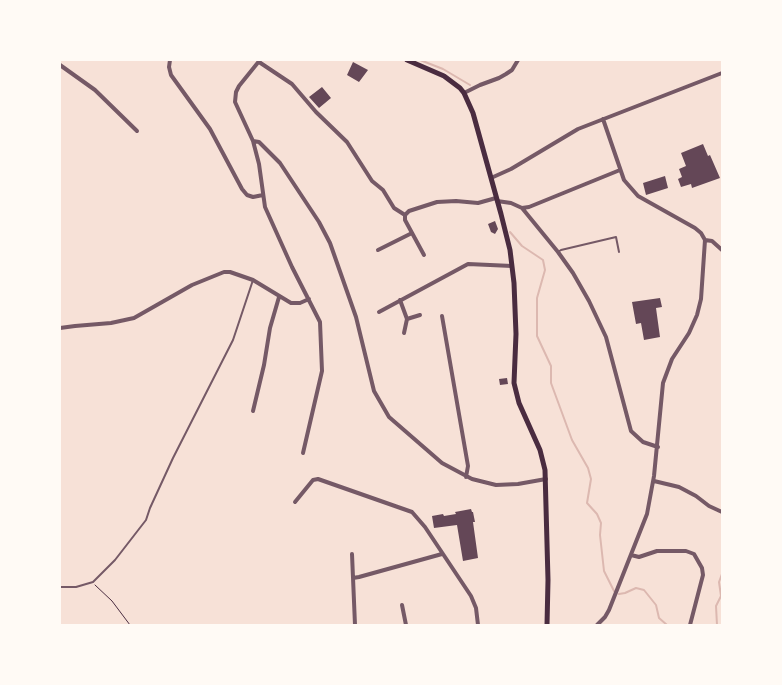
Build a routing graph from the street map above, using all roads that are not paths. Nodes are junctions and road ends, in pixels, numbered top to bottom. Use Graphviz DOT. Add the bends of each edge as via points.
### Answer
graph roads {
  1 [pos="170,60"];
  2 [pos="407,60"];
  3 [pos="518,60"];
  4 [pos="259,61"];
  5 [pos="60,65"];
  6 [pos="722,73"];
  7 [pos="464,93"];
  8 [pos="603,119"];
  9 [pos="137,131"];
  10 [pos="253,141"];
  11 [pos="620,170"];
  12 [pos="491,178"];
  13 [pos="263,195"];
  14 [pos="497,200"];
  15 [pos="522,208"];
  16 [pos="405,215"];
  17 [pos="412,233"];
  18 [pos="705,240"];
  19 [pos="378,250"];
  20 [pos="722,250"];
  21 [pos="558,252"];
  22 [pos="619,252"];
  23 [pos="424,255"];
  24 [pos="512,266"];
  25 [pos="252,280"];
  26 [pos="279,297"];
  27 [pos="309,299"];
  28 [pos="400,300"];
  29 [pos="379,312"];
  30 [pos="420,315"];
  31 [pos="442,316"];
  32 [pos="407,319"];
  33 [pos="60,328"];
  34 [pos="404,333"];
  35 [pos="253,411"];
  36 [pos="658,446"];
  37 [pos="303,453"];
  38 [pos="466,477"];
  39 [pos="546,479"];
  40 [pos="654,481"];
  41 [pos="295,502"];
  42 [pos="722,512"];
  43 [pos="352,554"];
  44 [pos="442,554"];
  45 [pos="632,554"];
  46 [pos="353,578"];
  47 [pos="60,587"];
  48 [pos="402,605"];
  49 [pos="355,625"];
  50 [pos="406,625"];
  51 [pos="478,625"];
  52 [pos="547,625"];
  53 [pos="597,625"];
  54 [pos="690,625"];
  1 -- 13 [label="street" via="171,75 210,129 242,189 253,197"];
  2 -- 7 [label="main road" via="444,76"];
  3 -- 7 [label="street" via="506,74"];
  4 -- 10 [label="street" via="239,86 235,102"];
  4 -- 16 [label="street" via="292,84 348,142 372,181 383,190 394,208"];
  5 -- 9 [label="street" via="95,90"];
  6 -- 8 [label="street"];
  7 -- 12 [label="main road" via="473,113"];
  8 -- 11 [label="street"];
  8 -- 12 [label="street" via="567,134"];
  10 -- 13 [label="street"];
  10 -- 38 [label="street" via="259,142 280,163 330,243 356,317 374,391 384,410 442,463"];
  11 -- 15 [label="street"];
  11 -- 18 [label="street" via="638,196 695,228"];
  12 -- 14 [label="main road"];
  13 -- 27 [label="street" via="276,233"];
  14 -- 15 [label="street"];
  14 -- 16 [label="street" via="437,202"];
  14 -- 24 [label="main road"];
  15 -- 21 [label="street"];
  16 -- 17 [label="street"];
  17 -- 19 [label="street"];
  17 -- 23 [label="street"];
  18 -- 20 [label="street" via="712,241"];
  18 -- 36 [label="street" via="699,306 692,327 665,374"];
  21 -- 22 [label="lane" via="616,237"];
  21 -- 36 [label="street" via="583,289 606,337 631,431 643,442"];
  24 -- 28 [label="street" via="468,264"];
  24 -- 39 [label="main road" via="516,328 514,383 544,462"];
  25 -- 26 [label="street"];
  25 -- 33 [label="street" via="224,272 134,318"];
  25 -- 47 [label="lane" via="233,340 173,458 146,520 93,582"];
  26 -- 27 [label="street" via="291,303"];
  26 -- 35 [label="street"];
  27 -- 37 [label="street" via="320,322 322,371"];
  28 -- 29 [label="street"];
  28 -- 32 [label="street"];
  30 -- 32 [label="street"];
  31 -- 38 [label="street" via="468,466"];
  32 -- 34 [label="street"];
  36 -- 40 [label="street"];
  38 -- 39 [label="street" via="496,484"];
  39 -- 52 [label="main road"];
  40 -- 42 [label="street" via="679,487"];
  40 -- 45 [label="street" via="647,514"];
  41 -- 44 [label="street" via="313,480 318,479 405,509 418,519"];
  43 -- 46 [label="street"];
  44 -- 46 [label="street"];
  44 -- 51 [label="street" via="471,596"];
  45 -- 53 [label="street" via="609,610"];
  45 -- 54 [label="street" via="640,557 657,551 694,554 703,575"];
  46 -- 49 [label="street"];
  48 -- 50 [label="street"];
}
